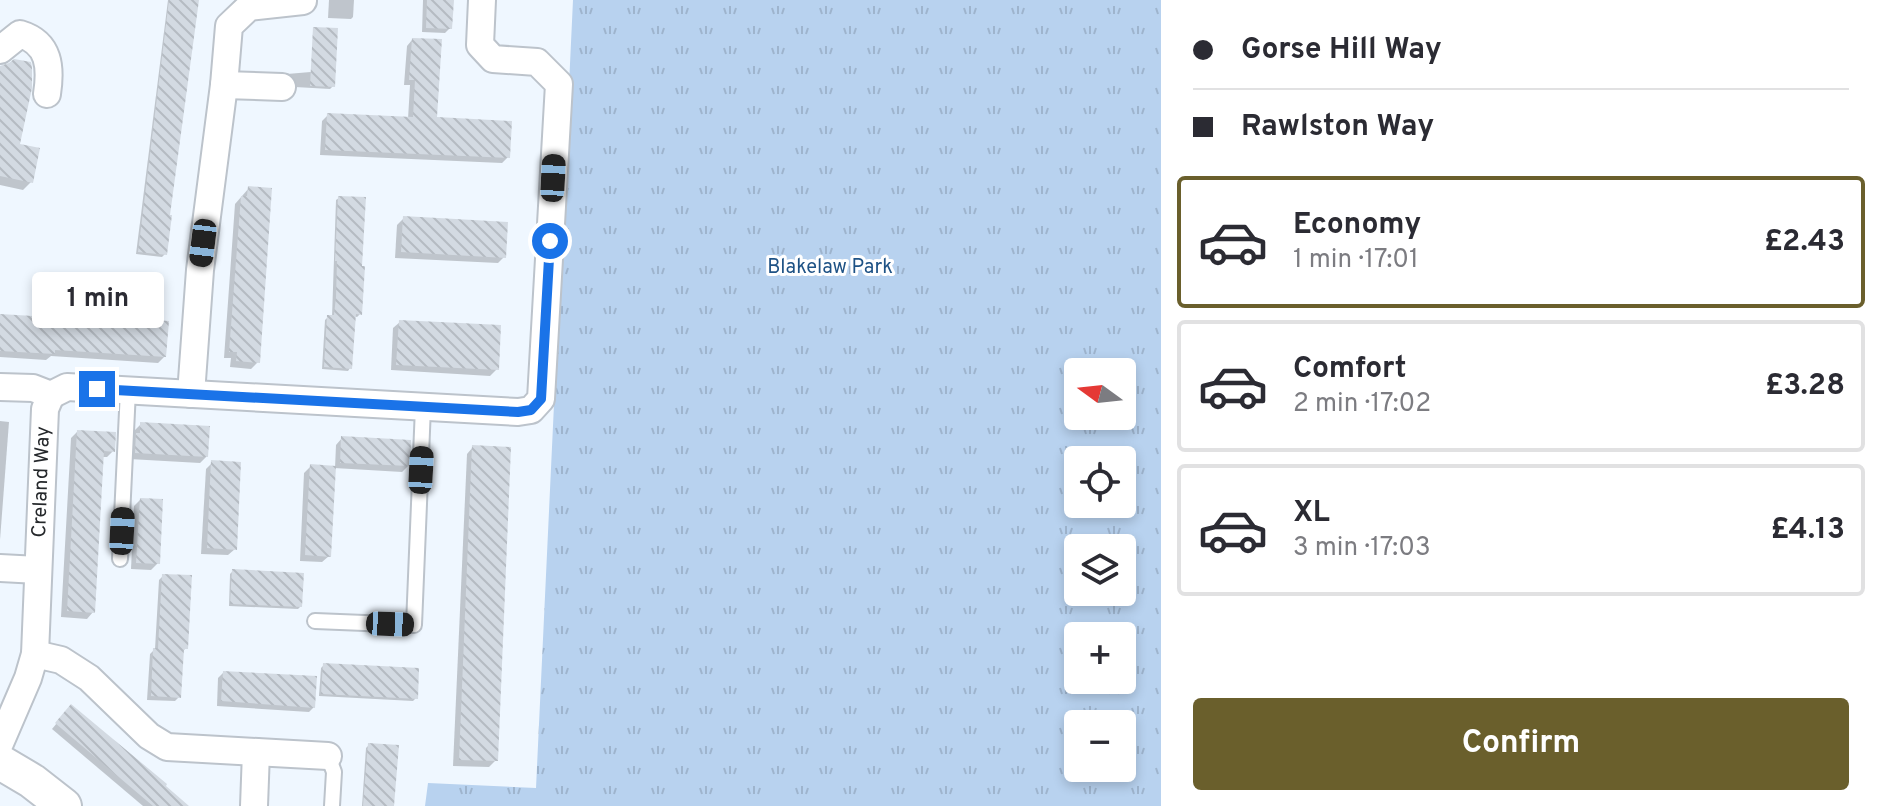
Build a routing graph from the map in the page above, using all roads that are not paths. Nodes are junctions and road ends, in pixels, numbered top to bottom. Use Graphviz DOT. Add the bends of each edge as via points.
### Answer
graph roads {
  1 [pos="482,0"];
  2 [pos="303,1"];
  3 [pos="0,50"];
  4 [pos="224,85"];
  5 [pos="282,87"];
  6 [pos="47,94"];
  7 [pos="0,387"];
  8 [pos="128,390"];
  9 [pos="191,394"];
  10 [pos="51,395"];
  11 [pos="423,407"];
  12 [pos="120,559"];
  13 [pos="0,568"];
  14 [pos="38,570"];
  15 [pos="315,621"];
  16 [pos="35,654"];
  17 [pos="0,743"];
  18 [pos="256,752"];
  19 [pos="328,756"];
  20 [pos="0,762"];
  21 [pos="64,806"];
  22 [pos="254,806"];
  23 [pos="332,806"];
  1 -- 11 [label="street" via="480,45 493,59 537,62 559,84 541,399 531,410 518,412"];
  2 -- 4 [label="street" via="249,7 229,26"];
  3 -- 6 [label="street" via="20,34 30,37 45,53 51,70"];
  4 -- 5 [label="street"];
  4 -- 9 [label="street" via="200,270"];
  7 -- 10 [label="street" via="33,388"];
  8 -- 9 [label="street"];
  8 -- 10 [label="street" via="67,387"];
  8 -- 12 [label="lane"];
  9 -- 11 [label="street"];
  10 -- 14 [label="street, Creland Way" via="45,409"];
  11 -- 15 [label="lane" via="414,625"];
  13 -- 14 [label="street"];
  14 -- 16 [label="street, Creland Way"];
  16 -- 17 [label="street, Creland Way"];
  16 -- 18 [label="street" via="61,660 89,678 167,747"];
  18 -- 19 [label="street"];
  18 -- 22 [label="street"];
  19 -- 23 [label="lane" via="334,772"];
  20 -- 21 [label="street"];
}
